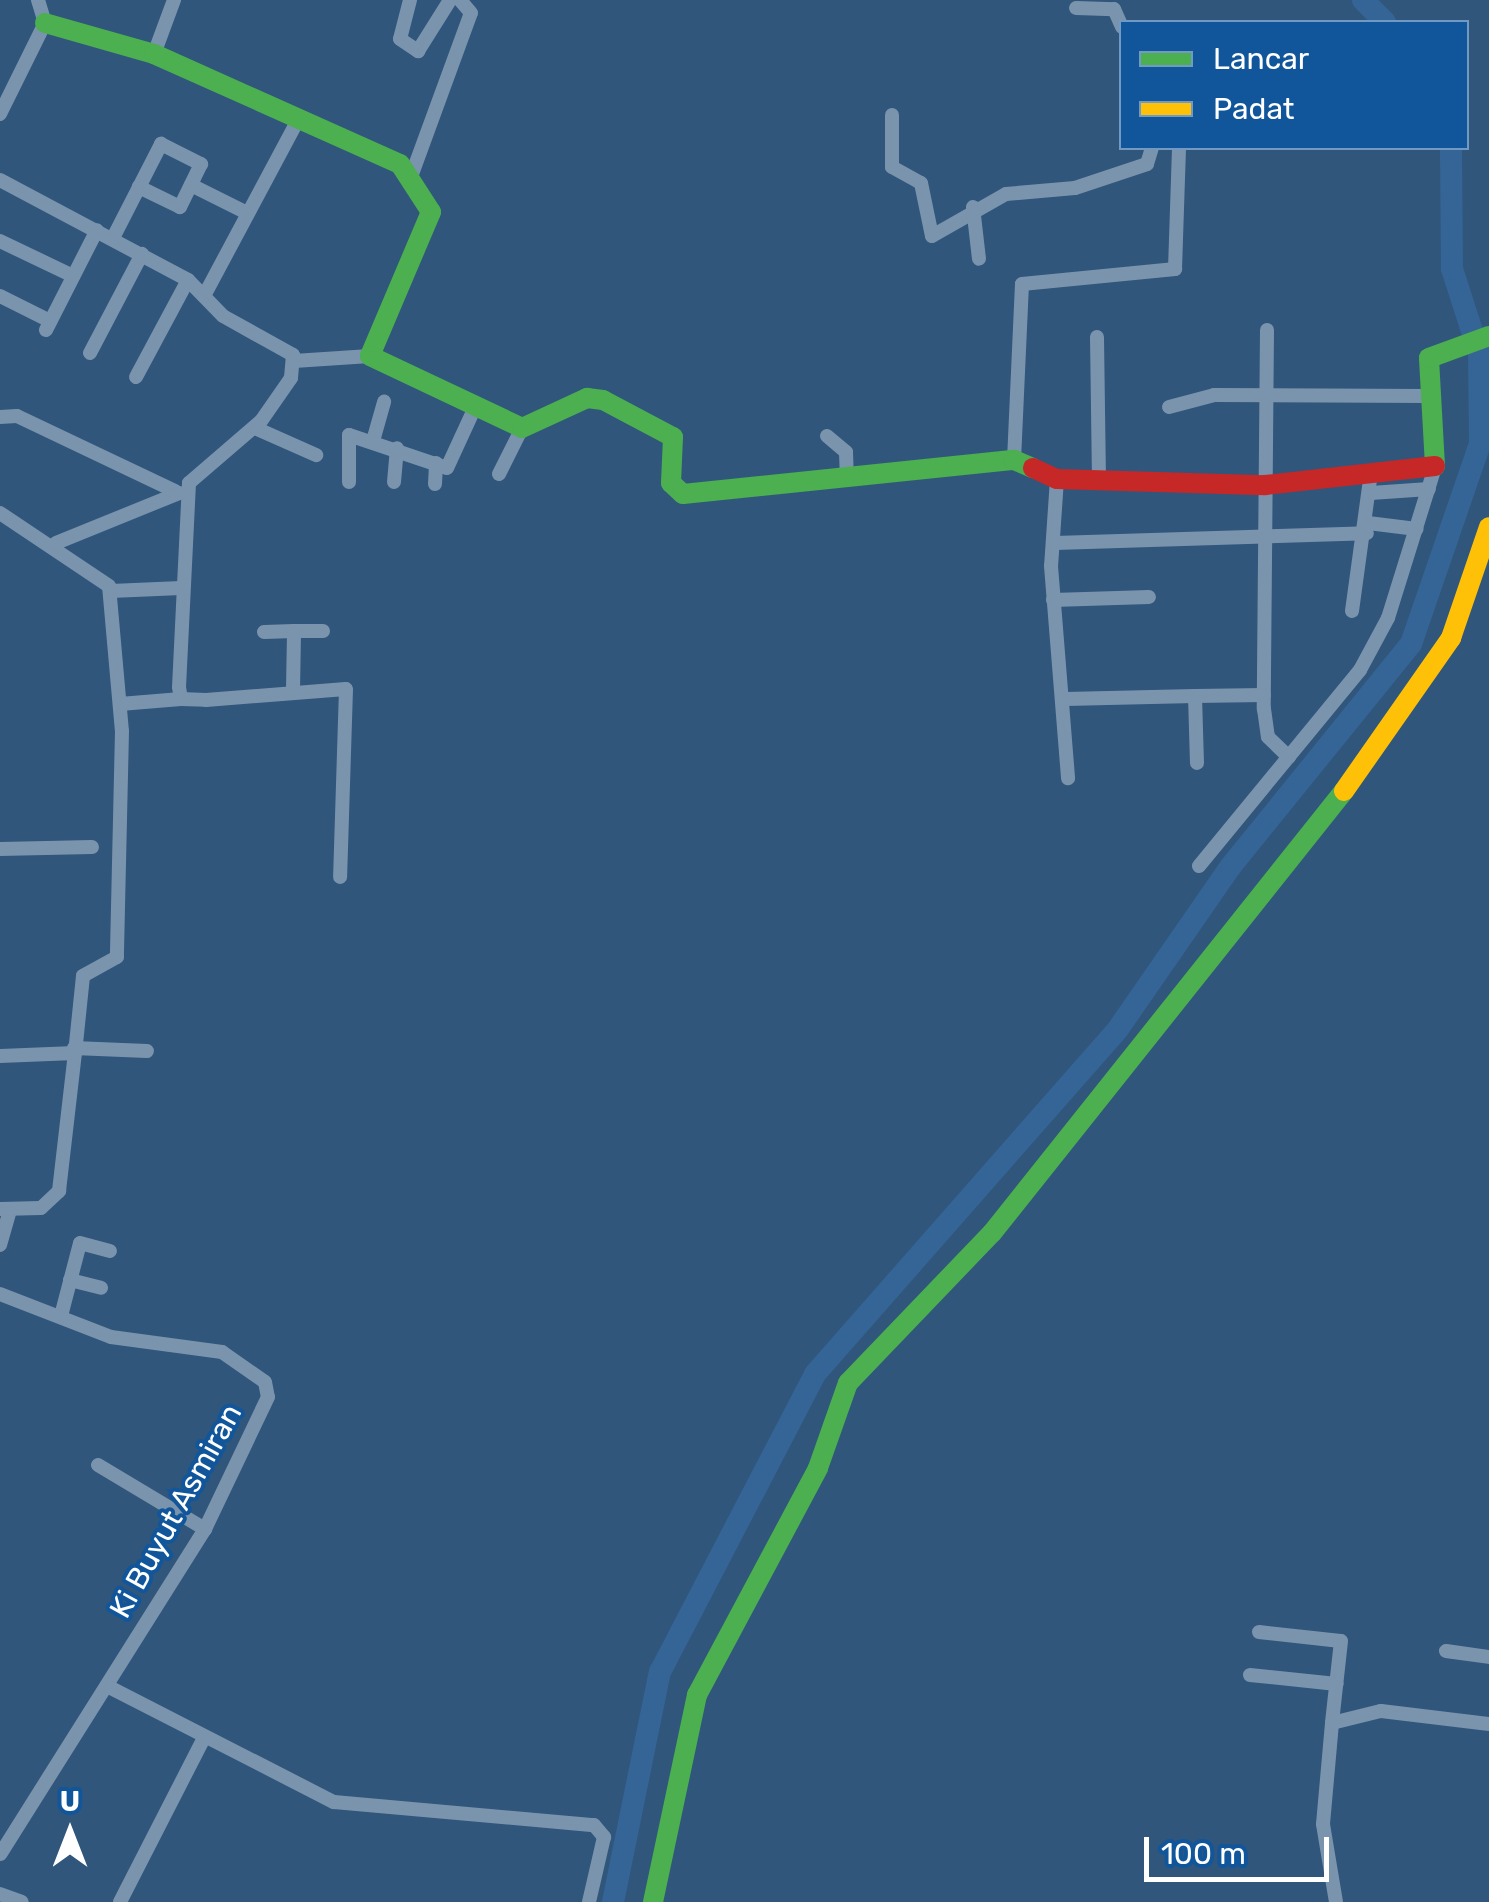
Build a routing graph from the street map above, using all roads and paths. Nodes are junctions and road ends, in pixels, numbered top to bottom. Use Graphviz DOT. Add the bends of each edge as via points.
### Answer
graph roads {
  1 [pos="38,0"];
  2 [pos="174,0"];
  3 [pos="410,0"];
  4 [pos="450,0"];
  5 [pos="460,0"];
  6 [pos="1076,8"];
  7 [pos="1119,20"];
  8 [pos="46,23"];
  9 [pos="154,54"];
  10 [pos="0,114"];
  11 [pos="892,115"];
  12 [pos="299,118"];
  13 [pos="1151,150"];
  14 [pos="1178,150"];
  15 [pos="412,174"];
  16 [pos="0,180"];
  17 [pos="191,185"];
  18 [pos="139,187"];
  19 [pos="973,206"];
  20 [pos="244,212"];
  21 [pos="97,230"];
  22 [pos="113,238"];
  23 [pos="0,241"];
  24 [pos="142,254"];
  25 [pos="980,259"];
  26 [pos="73,276"];
  27 [pos="188,280"];
  28 [pos="0,296"];
  29 [pos="204,296"];
  30 [pos="1266,330"];
  31 [pos="1489,336"];
  32 [pos="1097,337"];
  33 [pos="90,353"];
  34 [pos="370,356"];
  35 [pos="294,361"];
  36 [pos="136,376"];
  37 [pos="1426,396"];
  38 [pos="1266,400"];
  39 [pos="384,402"];
  40 [pos="476,405"];
  41 [pos="1168,407"];
  42 [pos="0,417"];
  43 [pos="255,428"];
  44 [pos="522,428"];
  45 [pos="828,436"];
  46 [pos="373,441"];
  47 [pos="397,448"];
  48 [pos="316,455"];
  49 [pos="1014,460"];
  50 [pos="436,464"];
  51 [pos="1434,467"];
  52 [pos="499,474"];
  53 [pos="847,479"];
  54 [pos="1057,479"];
  55 [pos="1099,481"];
  56 [pos="349,482"];
  57 [pos="394,482"];
  58 [pos="1371,482"];
  59 [pos="435,484"];
  60 [pos="1265,485"];
  61 [pos="1430,489"];
  62 [pos="182,493"];
  63 [pos="0,513"];
  64 [pos="1489,527"];
  65 [pos="1368,528"];
  66 [pos="1417,529"];
  67 [pos="1264,532"];
  68 [pos="56,542"];
  69 [pos="1055,543"];
  70 [pos="181,588"];
  71 [pos="110,591"];
  72 [pos="1150,598"];
  73 [pos="1052,600"];
  74 [pos="1352,611"];
  75 [pos="323,631"];
  76 [pos="264,632"];
  77 [pos="294,632"];
  78 [pos="293,690"];
  79 [pos="1264,695"];
  80 [pos="1195,696"];
  81 [pos="1065,699"];
  82 [pos="181,700"];
  83 [pos="120,704"];
  84 [pos="1289,757"];
  85 [pos="1197,763"];
  86 [pos="1068,778"];
  87 [pos="92,847"];
  88 [pos="0,850"];
  89 [pos="1198,866"];
  90 [pos="340,877"];
  91 [pos="74,1051"];
  92 [pos="147,1051"];
  93 [pos="0,1056"];
  94 [pos="5,1210"];
  95 [pos="0,1244"];
  96 [pos="110,1250"];
  97 [pos="70,1280"];
  98 [pos="101,1288"];
  99 [pos="0,1294"];
  100 [pos="62,1316"];
  101 [pos="98,1465"];
  102 [pos="204,1529"];
  103 [pos="1259,1632"];
  104 [pos="1446,1651"];
  105 [pos="1489,1657"];
  106 [pos="1250,1675"];
  107 [pos="1337,1684"];
  108 [pos="107,1686"];
  109 [pos="1332,1723"];
  110 [pos="1489,1724"];
  111 [pos="203,1740"];
  112 [pos="0,1854"];
  113 [pos="0,1894"];
  114 [pos="22,1902"];
  115 [pos="120,1902"];
  116 [pos="589,1902"];
  117 [pos="653,1902"];
  118 [pos="1336,1902"];
  1 -- 8 [label="street"];
  2 -- 9 [label="street"];
  3 -- 4 [label="street" via="400,39 418,51"];
  5 -- 15 [label="street" via="471,13"];
  6 -- 7 [label="street" via="1114,9"];
  8 -- 9 [label="street"];
  8 -- 10 [label="street"];
  9 -- 12 [label="street"];
  11 -- 19 [label="street" via="892,167 921,183 927,234 941,234"];
  12 -- 15 [label="street"];
  12 -- 29 [label="street"];
  13 -- 19 [label="street" via="1147,164 1096,182"];
  14 -- 49 [label="street" via="1174,269 1022,284"];
  15 -- 34 [label="street" via="431,212"];
  16 -- 21 [label="street"];
  17 -- 18 [label="street" via="180,207"];
  17 -- 18 [label="street" via="202,164 161,144"];
  17 -- 20 [label="street"];
  18 -- 22 [label="street"];
  19 -- 25 [label="street"];
  21 -- 22 [label="street"];
  21 -- 26 [label="street"];
  22 -- 24 [label="street"];
  23 -- 26 [label="street"];
  24 -- 27 [label="street"];
  24 -- 33 [label="street"];
  26 -- 28 [label="street" via="48,326"];
  27 -- 29 [label="street"];
  27 -- 36 [label="street"];
  29 -- 35 [label="street"];
  30 -- 38 [label="street"];
  31 -- 37 [label="street" via="1429,358"];
  32 -- 55 [label="street"];
  34 -- 35 [label="street"];
  34 -- 40 [label="street"];
  35 -- 43 [label="street"];
  37 -- 38 [label="street"];
  37 -- 51 [label="street"];
  38 -- 41 [label="street" via="1214,395"];
  38 -- 60 [label="street"];
  39 -- 46 [label="street"];
  40 -- 44 [label="street"];
  40 -- 50 [label="street" via="447,468"];
  42 -- 62 [label="street" via="18,416"];
  43 -- 48 [label="street"];
  43 -- 62 [label="street"];
  44 -- 52 [label="street"];
  44 -- 53 [label="street" via="593,397 669,433 676,492"];
  45 -- 53 [label="street" via="846,452"];
  46 -- 47 [label="street"];
  46 -- 56 [label="street" via="349,434"];
  47 -- 50 [label="street"];
  47 -- 57 [label="street"];
  49 -- 53 [label="street"];
  49 -- 54 [label="street"];
  50 -- 59 [label="street"];
  51 -- 58 [label="street"];
  51 -- 61 [label="street"];
  54 -- 55 [label="street"];
  54 -- 69 [label="street"];
  55 -- 60 [label="street"];
  58 -- 60 [label="street"];
  58 -- 61 [label="street"];
  58 -- 65 [label="street"];
  60 -- 67 [label="street"];
  61 -- 66 [label="street"];
  62 -- 68 [label="street"];
  62 -- 70 [label="street"];
  63 -- 68 [label="street"];
  64 -- 117 [label="street" via="1450,638 1405,715 992,1233 848,1383 818,1468 701,1684"];
  65 -- 66 [label="street"];
  65 -- 67 [label="street"];
  65 -- 74 [label="street"];
  66 -- 84 [label="street" via="1369,654"];
  67 -- 69 [label="street"];
  67 -- 79 [label="street"];
  68 -- 71 [label="street"];
  69 -- 73 [label="street"];
  70 -- 71 [label="street"];
  70 -- 82 [label="street"];
  71 -- 83 [label="street" via="108,650"];
  72 -- 73 [label="street"];
  73 -- 81 [label="street"];
  75 -- 77 [label="street"];
  76 -- 77 [label="street"];
  77 -- 78 [label="street"];
  78 -- 82 [label="street"];
  78 -- 90 [label="street" via="348,691"];
  79 -- 80 [label="street"];
  79 -- 84 [label="street" via="1268,737"];
  80 -- 81 [label="street"];
  80 -- 85 [label="street"];
  81 -- 86 [label="street"];
  82 -- 83 [label="street"];
  83 -- 91 [label="street" via="117,957 84,976"];
  84 -- 89 [label="street"];
  87 -- 88 [label="street"];
  91 -- 92 [label="street"];
  91 -- 93 [label="street"];
  91 -- 94 [label="street" via="59,1190 41,1208"];
  94 -- 95 [label="street"];
  96 -- 97 [label="street" via="80,1244"];
  97 -- 98 [label="street"];
  97 -- 100 [label="street"];
  99 -- 100 [label="street, Ki Buyut Asmiran"];
  100 -- 102 [label="street, Ki Buyut Asmiran" via="110,1337 222,1352 264,1382 262,1420"];
  101 -- 102 [label="street"];
  102 -- 108 [label="street, Ki Buyut Asmiran"];
  103 -- 107 [label="street" via="1342,1641"];
  104 -- 105 [label="street"];
  106 -- 107 [label="street"];
  107 -- 109 [label="street"];
  108 -- 111 [label="street"];
  108 -- 112 [label="street, Ki Buyut Asmiran"];
  109 -- 110 [label="street" via="1381,1711"];
  109 -- 118 [label="street" via="1323,1824"];
  111 -- 115 [label="street"];
  111 -- 116 [label="street" via="334,1802 594,1825 604,1837"];
  113 -- 114 [label="street"];
}
